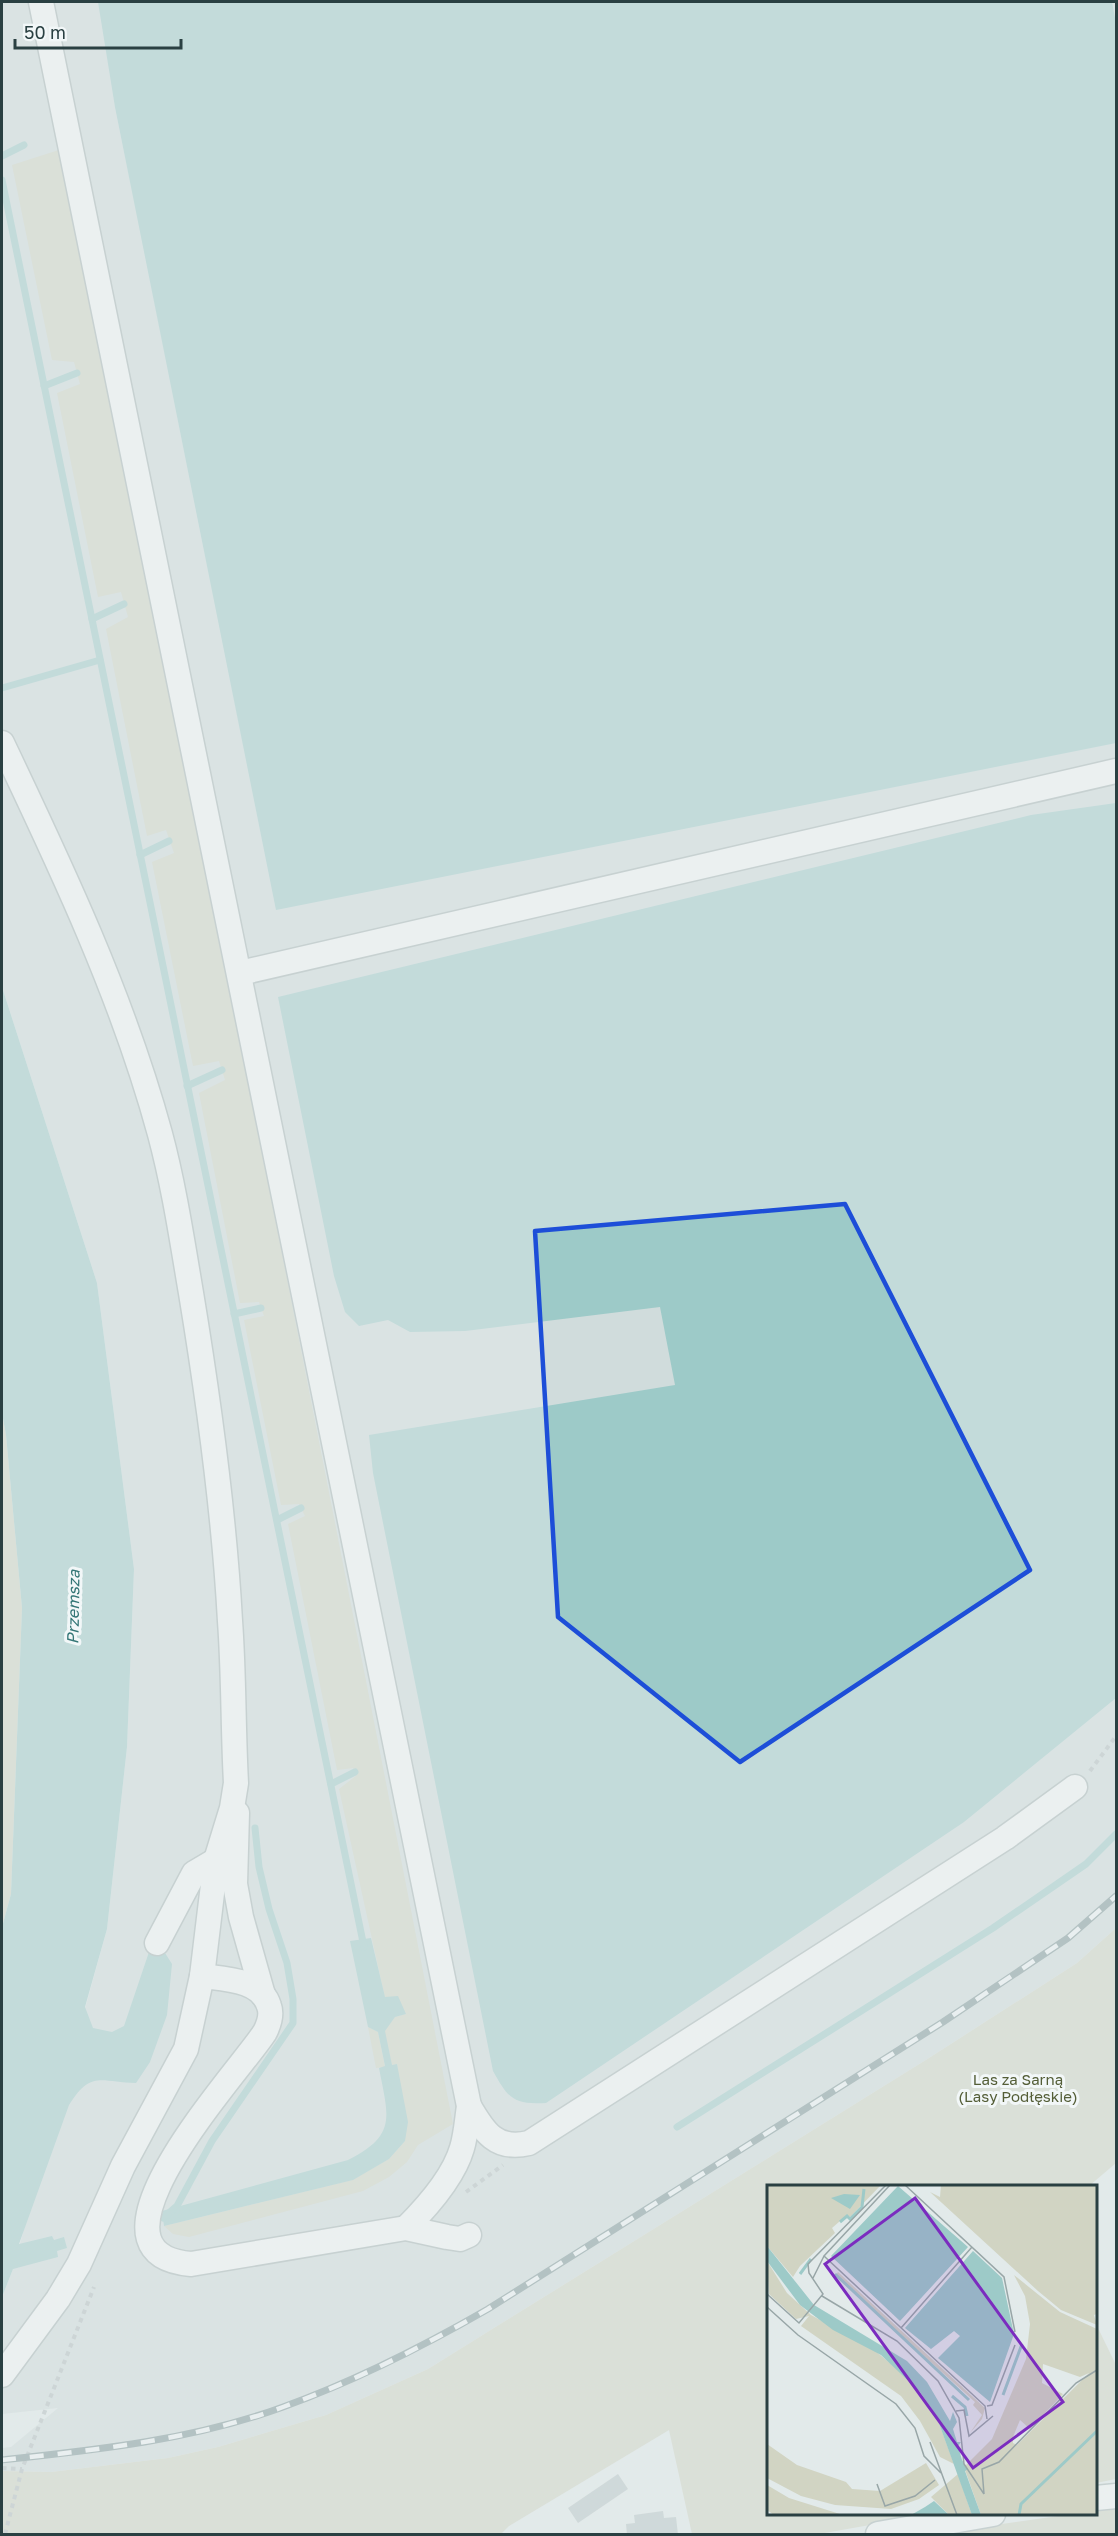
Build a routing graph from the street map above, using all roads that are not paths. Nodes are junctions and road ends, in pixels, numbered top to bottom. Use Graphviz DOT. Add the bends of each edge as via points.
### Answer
graph roads {
  1 [pos="41,2"];
  2 [pos="2,743"];
  3 [pos="1116,771"];
  4 [pos="240,974"];
  5 [pos="236,1783"];
  6 [pos="1075,1786"];
  7 [pos="216,1860"];
  8 [pos="157,1943"];
  9 [pos="202,1976"];
  10 [pos="263,1995"];
  11 [pos="469,2106"];
  12 [pos="405,2228"];
  13 [pos="469,2235"];
  14 [pos="2,2375"];
  15 [pos="1116,2496"];
  16 [pos="1097,2498"];
  17 [pos="988,2515"];
  18 [pos="878,2535"];
  1 -- 4 [label="lane"];
  2 -- 5 [label="lane" via="96,952 135,1054 160,1135 203,1366 218,1488 230,1621"];
  3 -- 4 [label="lane"];
  4 -- 11 [label="lane"];
  5 -- 7 [label="lane"];
  5 -- 10 [label="lane" via="235,1884"];
  6 -- 11 [label="lane" via="1005,1838 529,2143 516,2146 491,2138"];
  7 -- 8 [label="lane" via="194,1873"];
  7 -- 9 [label="lane"];
  9 -- 10 [label="lane" via="245,1983"];
  9 -- 14 [label="lane" via="186,2049 123,2166 79,2264"];
  10 -- 12 [label="lane" via="269,2005 268,2024 173,2157 147,2214 147,2238 170,2262 191,2264"];
  11 -- 12 [label="lane" via="462,2149 432,2200"];
  12 -- 13 [label="lane" via="460,2239"];
  15 -- 16 [label="lane"];
  17 -- 18 [label="lane"];
}
